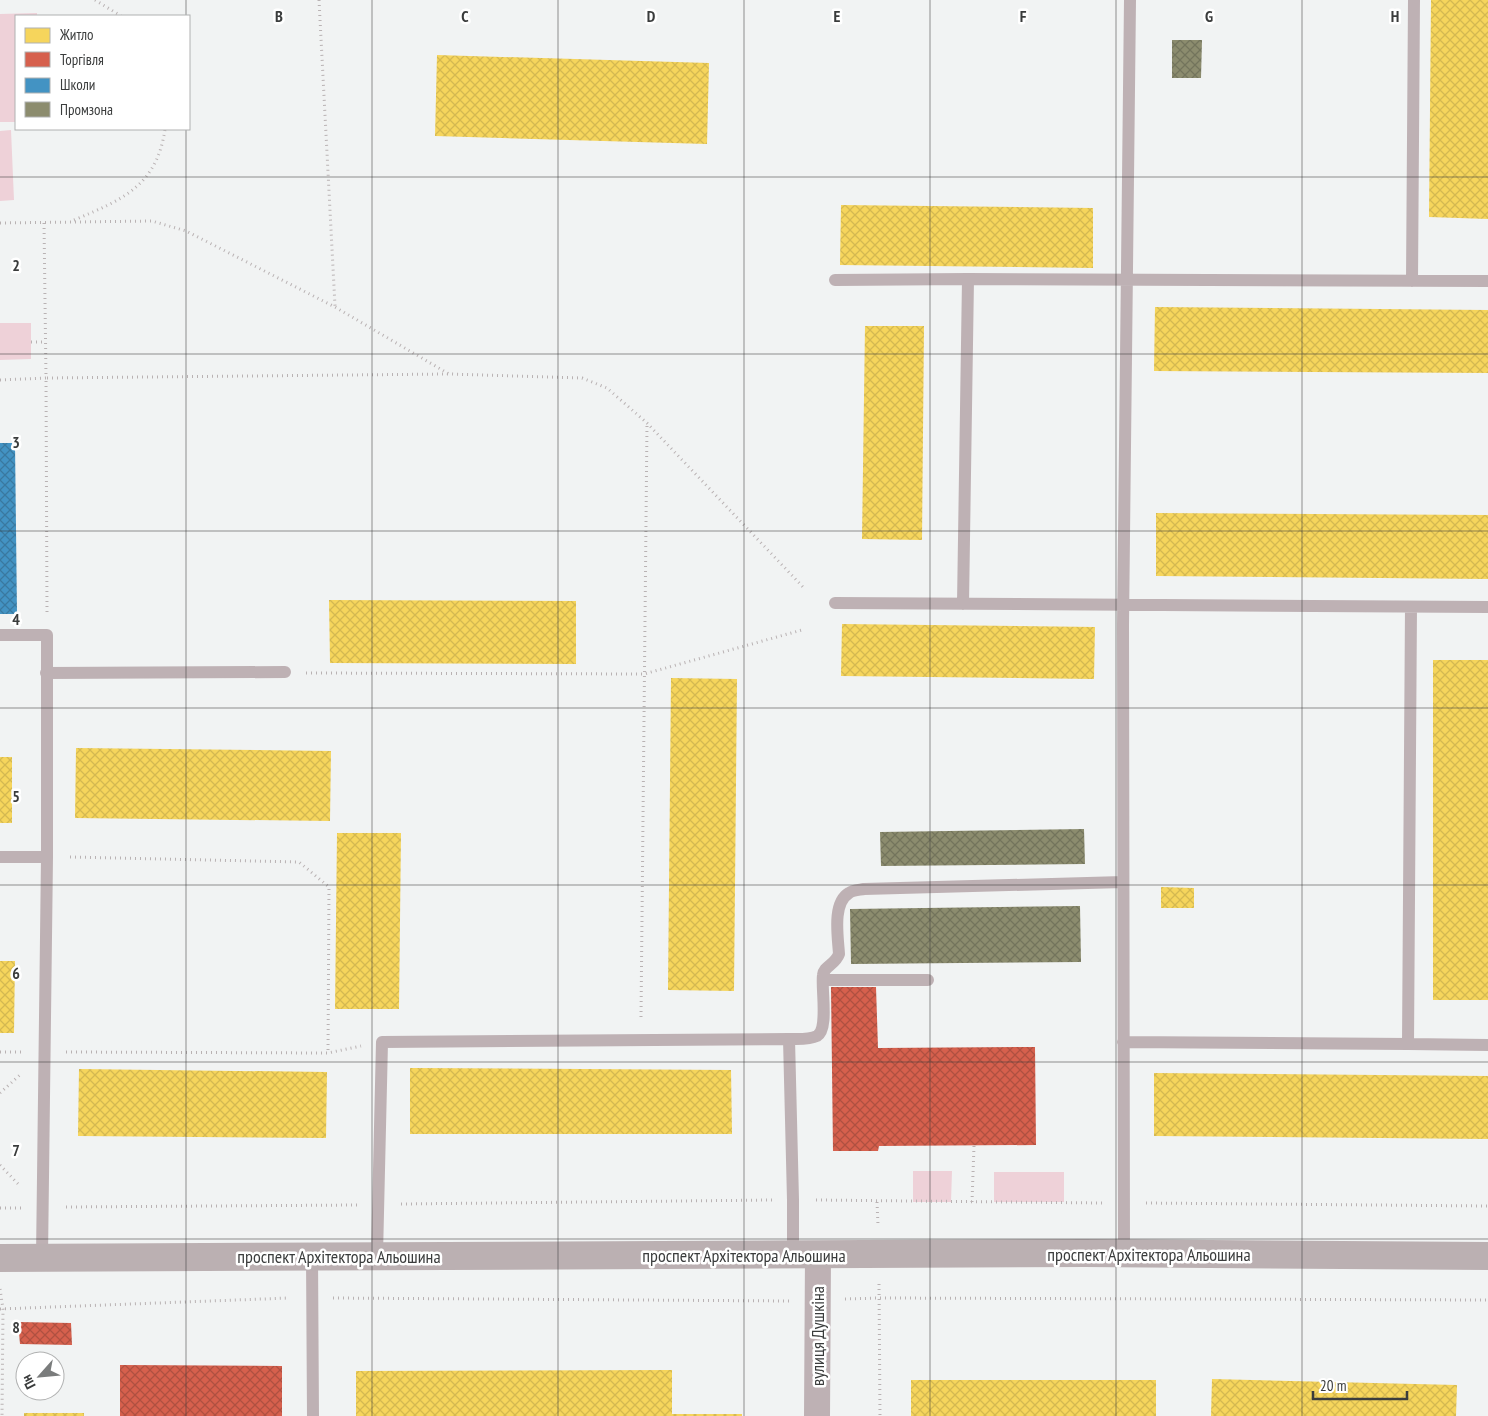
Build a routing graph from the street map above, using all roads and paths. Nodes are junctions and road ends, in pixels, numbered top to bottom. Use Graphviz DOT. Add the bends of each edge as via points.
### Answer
graph roads {
  1 [pos="95,0"];
  2 [pos="319,0"];
  3 [pos="1130,0"];
  4 [pos="1414,0"];
  5 [pos="119,15"];
  6 [pos="165,130"];
  7 [pos="44,222"];
  8 [pos="71,222"];
  9 [pos="0,224"];
  10 [pos="968,279"];
  11 [pos="834,280"];
  12 [pos="1127,280"];
  13 [pos="1412,281"];
  14 [pos="1488,281"];
  15 [pos="335,307"];
  16 [pos="31,342"];
  17 [pos="45,342"];
  18 [pos="449,374"];
  19 [pos="46,378"];
  20 [pos="0,380"];
  21 [pos="647,423"];
  22 [pos="803,587"];
  23 [pos="835,603"];
  24 [pos="963,604"];
  25 [pos="1123,606"];
  26 [pos="1411,607"];
  27 [pos="1488,608"];
  28 [pos="802,630"];
  29 [pos="0,635"];
  30 [pos="46,635"];
  31 [pos="285,672"];
  32 [pos="46,673"];
  33 [pos="644,674"];
  34 [pos="0,857"];
  35 [pos="47,857"];
  36 [pos="1123,882"];
  37 [pos="823,980"];
  38 [pos="928,980"];
  39 [pos="790,1039"];
  40 [pos="641,1040"];
  41 [pos="382,1042"];
  42 [pos="1123,1042"];
  43 [pos="1408,1044"];
  44 [pos="1488,1045"];
  45 [pos="44,1052"];
  46 [pos="328,1054"];
  47 [pos="974,1146"];
  48 [pos="877,1202"];
  49 [pos="972,1202"];
  50 [pos="1124,1253"];
  51 [pos="805,1255"];
  52 [pos="879,1255"];
  53 [pos="312,1256"];
  54 [pos="377,1256"];
  55 [pos="1488,1256"];
  56 [pos="0,1258"];
  57 [pos="42,1258"];
  58 [pos="0,1289"];
  59 [pos="312,1298"];
  60 [pos="879,1298"];
  61 [pos="1488,1300"];
  62 [pos="817,1301"];
  63 [pos="1,1309"];
  64 [pos="2,1416"];
  65 [pos="313,1416"];
  66 [pos="817,1416"];
  67 [pos="880,1416"];
  1 -- 5 [label="path"];
  2 -- 15 [label="path"];
  3 -- 12 [label="lane"];
  4 -- 13 [label="lane"];
  6 -- 8 [label="path" via="154,167 136,188 114,204"];
  7 -- 8 [label="path"];
  7 -- 9 [label="path"];
  7 -- 17 [label="path"];
  8 -- 15 [label="path" via="152,222 186,231"];
  10 -- 11 [label="lane"];
  10 -- 12 [label="lane"];
  10 -- 24 [label="lane"];
  12 -- 13 [label="lane"];
  12 -- 25 [label="lane"];
  13 -- 14 [label="lane"];
  15 -- 18 [label="path"];
  16 -- 17 [label="path"];
  17 -- 19 [label="path"];
  18 -- 19 [label="path"];
  18 -- 21 [label="path" via="582,378 607,388"];
  19 -- 20 [label="path"];
  19 -- 30 [label="path"];
  21 -- 22 [label="path"];
  21 -- 33 [label="path"];
  23 -- 24 [label="lane"];
  24 -- 25 [label="lane"];
  25 -- 26 [label="lane"];
  25 -- 36 [label="lane"];
  26 -- 27 [label="lane"];
  26 -- 43 [label="lane"];
  28 -- 33 [label="path"];
  29 -- 30 [label="lane"];
  30 -- 32 [label="lane"];
  31 -- 32 [label="lane"];
  31 -- 33 [label="path"];
  32 -- 35 [label="lane"];
  33 -- 40 [label="path"];
  34 -- 35 [label="lane"];
  35 -- 45 [label="lane"];
  35 -- 46 [label="path" via="299,862 329,887"];
  36 -- 37 [label="lane" via="850,892 838,908 836,961 825,970"];
  36 -- 42 [label="lane"];
  37 -- 38 [label="lane"];
  37 -- 39 [label="lane" via="823,1028 812,1038"];
  39 -- 40 [label="lane"];
  39 -- 51 [label="lane" via="793,1200"];
  40 -- 41 [label="lane"];
  41 -- 46 [label="path"];
  41 -- 54 [label="lane"];
  42 -- 43 [label="lane"];
  42 -- 50 [label="lane"];
  43 -- 44 [label="lane"];
  45 -- 46 [label="path"];
  45 -- 57 [label="lane"];
  47 -- 49 [label="path"];
  48 -- 52 [label="path"];
  50 -- 52 [label="street, проспект Архітектора Альошина"];
  50 -- 55 [label="street, проспект Архітектора Альошина"];
  51 -- 52 [label="street, проспект Архітектора Альошина"];
  51 -- 54 [label="street, проспект Архітектора Альошина"];
  51 -- 62 [label="street, вулиця Душкіна"];
  52 -- 60 [label="path"];
  53 -- 54 [label="street, проспект Архітектора Альошина"];
  53 -- 57 [label="street, проспект Архітектора Альошина"];
  53 -- 59 [label="lane"];
  56 -- 57 [label="street, проспект Архітектора Альошина"];
  58 -- 63 [label="path"];
  59 -- 62 [label="path"];
  59 -- 63 [label="path"];
  59 -- 65 [label="lane"];
  60 -- 61 [label="path"];
  60 -- 62 [label="path"];
  60 -- 67 [label="path"];
  62 -- 66 [label="street, вулиця Душкіна"];
  63 -- 64 [label="path"];
}
